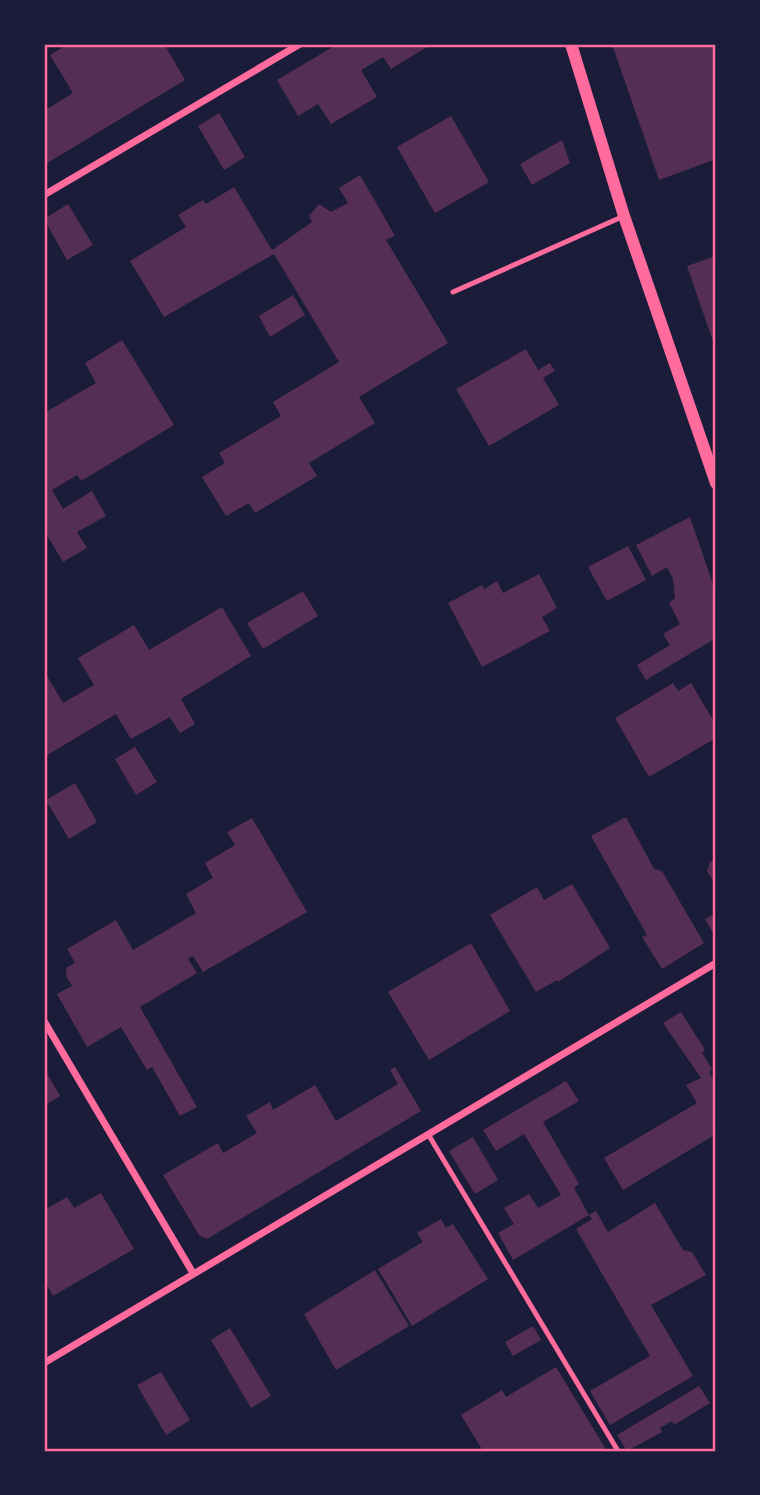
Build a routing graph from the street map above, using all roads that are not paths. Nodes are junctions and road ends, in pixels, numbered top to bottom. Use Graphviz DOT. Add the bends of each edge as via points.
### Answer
graph roads {
  1 [pos="300,44"];
  2 [pos="571,44"];
  3 [pos="44,195"];
  4 [pos="624,216"];
  5 [pos="453,292"];
  6 [pos="716,483"];
  7 [pos="716,962"];
  8 [pos="44,1021"];
  9 [pos="428,1134"];
  10 [pos="193,1273"];
  11 [pos="44,1363"];
  12 [pos="618,1451"];
  1 -- 3 [label="street"];
  2 -- 4 [label="street"];
  4 -- 5 [label="lane"];
  4 -- 6 [label="street"];
  7 -- 9 [label="street"];
  8 -- 10 [label="street"];
  9 -- 10 [label="street"];
  9 -- 12 [label="lane"];
  10 -- 11 [label="street"];
}
